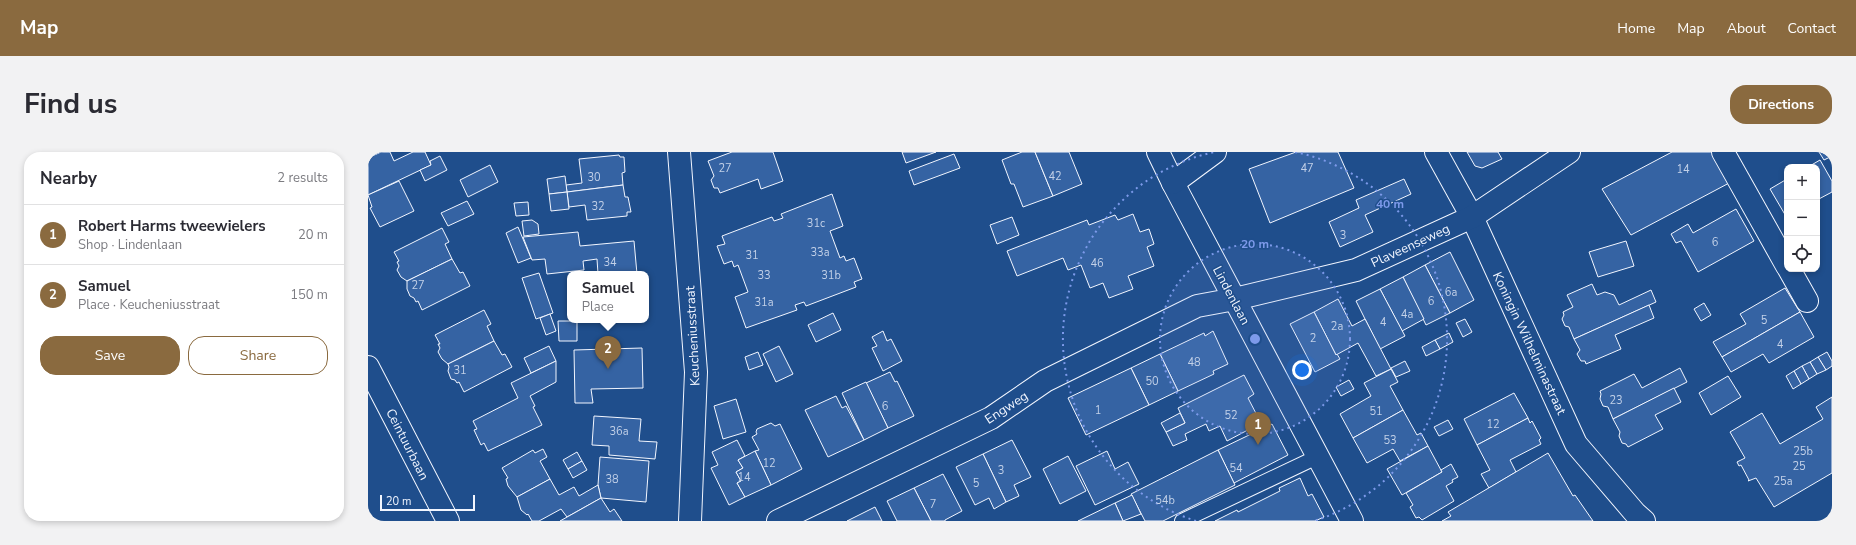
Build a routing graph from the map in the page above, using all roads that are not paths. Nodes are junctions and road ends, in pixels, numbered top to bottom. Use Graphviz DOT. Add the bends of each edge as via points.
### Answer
graph roads {
  1 [pos="679,152"];
  2 [pos="1158,152"];
  3 [pos="1215,152"];
  4 [pos="1436,152"];
  5 [pos="1568,152"];
  6 [pos="1723,152"];
  7 [pos="1173,183"];
  8 [pos="1472,217"];
  9 [pos="1784,261"];
  10 [pos="1791,272"];
  11 [pos="1235,300"];
  12 [pos="1807,301"];
  13 [pos="368,367"];
  14 [pos="1317,457"];
  15 [pos="448,521"];
  16 [pos="690,521"];
  17 [pos="778,521"];
  18 [pos="1182,521"];
  19 [pos="1352,521"];
  20 [pos="1644,521"];
  1 -- 16 [label="street, Keucheniusstraat" via="696,372"];
  2 -- 7 [label="street, Lindenlaan"];
  3 -- 7 [label="street"];
  4 -- 8 [label="street, Koningin Wilhelminastraat"];
  5 -- 8 [label="street, Plaveenseweg"];
  6 -- 9 [label="street"];
  7 -- 11 [label="street, Lindenlaan"];
  8 -- 11 [label="street, Plaveenseweg" via="1356,270"];
  8 -- 20 [label="street, Koningin Wilhelminastraat" via="1576,444"];
  10 -- 12 [label="street"];
  11 -- 14 [label="street, Lindenlaan"];
  11 -- 17 [label="street, Engweg" via="1197,306 1045,381 991,418"];
  13 -- 15 [label="street, Ceintuurbaan"];
  14 -- 18 [label="lane"];
  14 -- 19 [label="street, Lindenlaan"];
}
